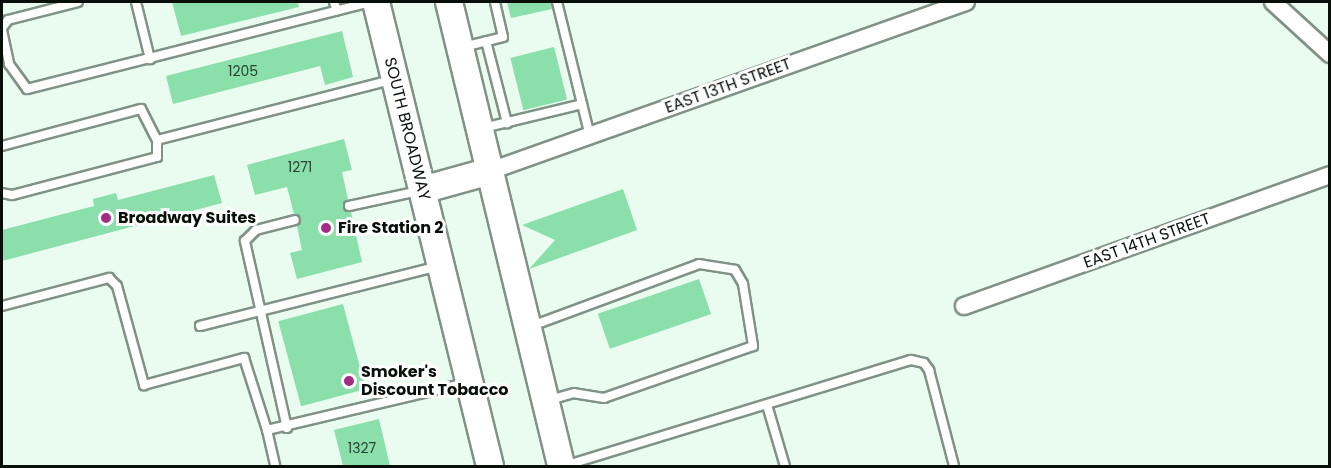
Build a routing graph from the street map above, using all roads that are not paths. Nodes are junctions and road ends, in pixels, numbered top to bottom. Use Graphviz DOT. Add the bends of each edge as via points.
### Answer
graph roads {
  1 [pos="78,2"];
  2 [pos="136,2"];
  3 [pos="334,2"];
  4 [pos="376,2"];
  5 [pos="449,2"];
  6 [pos="495,2"];
  7 [pos="557,2"];
  8 [pos="966,2"];
  9 [pos="1273,2"];
  10 [pos="337,11"];
  11 [pos="2,29"];
  12 [pos="486,41"];
  13 [pos="460,47"];
  14 [pos="1329,54"];
  15 [pos="150,58"];
  16 [pos="395,79"];
  17 [pos="582,104"];
  18 [pos="507,123"];
  19 [pos="480,129"];
  20 [pos="590,136"];
  21 [pos="157,140"];
  22 [pos="2,146"];
  23 [pos="490,171"];
  24 [pos="1329,175"];
  25 [pos="422,190"];
  26 [pos="2,193"];
  27 [pos="349,206"];
  28 [pos="295,220"];
  29 [pos="439,266"];
  30 [pos="2,306"];
  31 [pos="964,306"];
  32 [pos="262,310"];
  33 [pos="200,326"];
  34 [pos="528,328"];
  35 [pos="469,382"];
  36 [pos="545,401"];
  37 [pos="767,405"];
  38 [pos="287,428"];
  39 [pos="267,430"];
  40 [pos="275,466"];
  41 [pos="490,466"];
  42 [pos="561,466"];
  43 [pos="785,466"];
  44 [pos="954,466"];
  1 -- 11 [label="lane" via="8,20"];
  2 -- 15 [label="lane"];
  3 -- 10 [label="lane"];
  4 -- 10 [label="lane"];
  4 -- 16 [label="main road, SOUTH BROADWAY"];
  5 -- 13 [label="main road"];
  6 -- 12 [label="lane" via="503,38"];
  7 -- 17 [label="lane"];
  8 -- 20 [label="street, EAST 13TH STREET"];
  9 -- 14 [label="street"];
  10 -- 15 [label="lane"];
  11 -- 15 [label="lane" via="9,64 27,89"];
  12 -- 13 [label="lane"];
  12 -- 18 [label="lane"];
  13 -- 19 [label="main road"];
  16 -- 21 [label="lane"];
  16 -- 25 [label="main road, SOUTH BROADWAY"];
  17 -- 18 [label="lane"];
  17 -- 20 [label="lane"];
  18 -- 19 [label="lane"];
  19 -- 23 [label="main road"];
  20 -- 23 [label="street, EAST 13TH STREET"];
  21 -- 22 [label="lane" via="141,109"];
  21 -- 26 [label="lane" via="157,157 12,195"];
  23 -- 25 [label="main road"];
  23 -- 34 [label="main road"];
  24 -- 31 [label="street, EAST 14TH STREET"];
  25 -- 27 [label="lane"];
  25 -- 29 [label="main road, SOUTH BROADWAY"];
  28 -- 32 [label="lane" via="256,230 245,242"];
  29 -- 32 [label="lane"];
  29 -- 35 [label="main road, SOUTH BROADWAY"];
  30 -- 39 [label="lane" via="109,278 117,286 144,385 244,358"];
  32 -- 33 [label="lane"];
  32 -- 38 [label="lane" via="262,325"];
  34 -- 36 [label="main road"];
  34 -- 36 [label="lane" via="699,264 735,270 749,308 753,346 604,398 574,393"];
  35 -- 38 [label="lane"];
  35 -- 41 [label="main road, SOUTH BROADWAY"];
  36 -- 42 [label="main road"];
  37 -- 42 [label="lane"];
  37 -- 43 [label="lane"];
  37 -- 44 [label="lane" via="911,360 924,363"];
  38 -- 39 [label="lane"];
  39 -- 40 [label="lane"];
}
